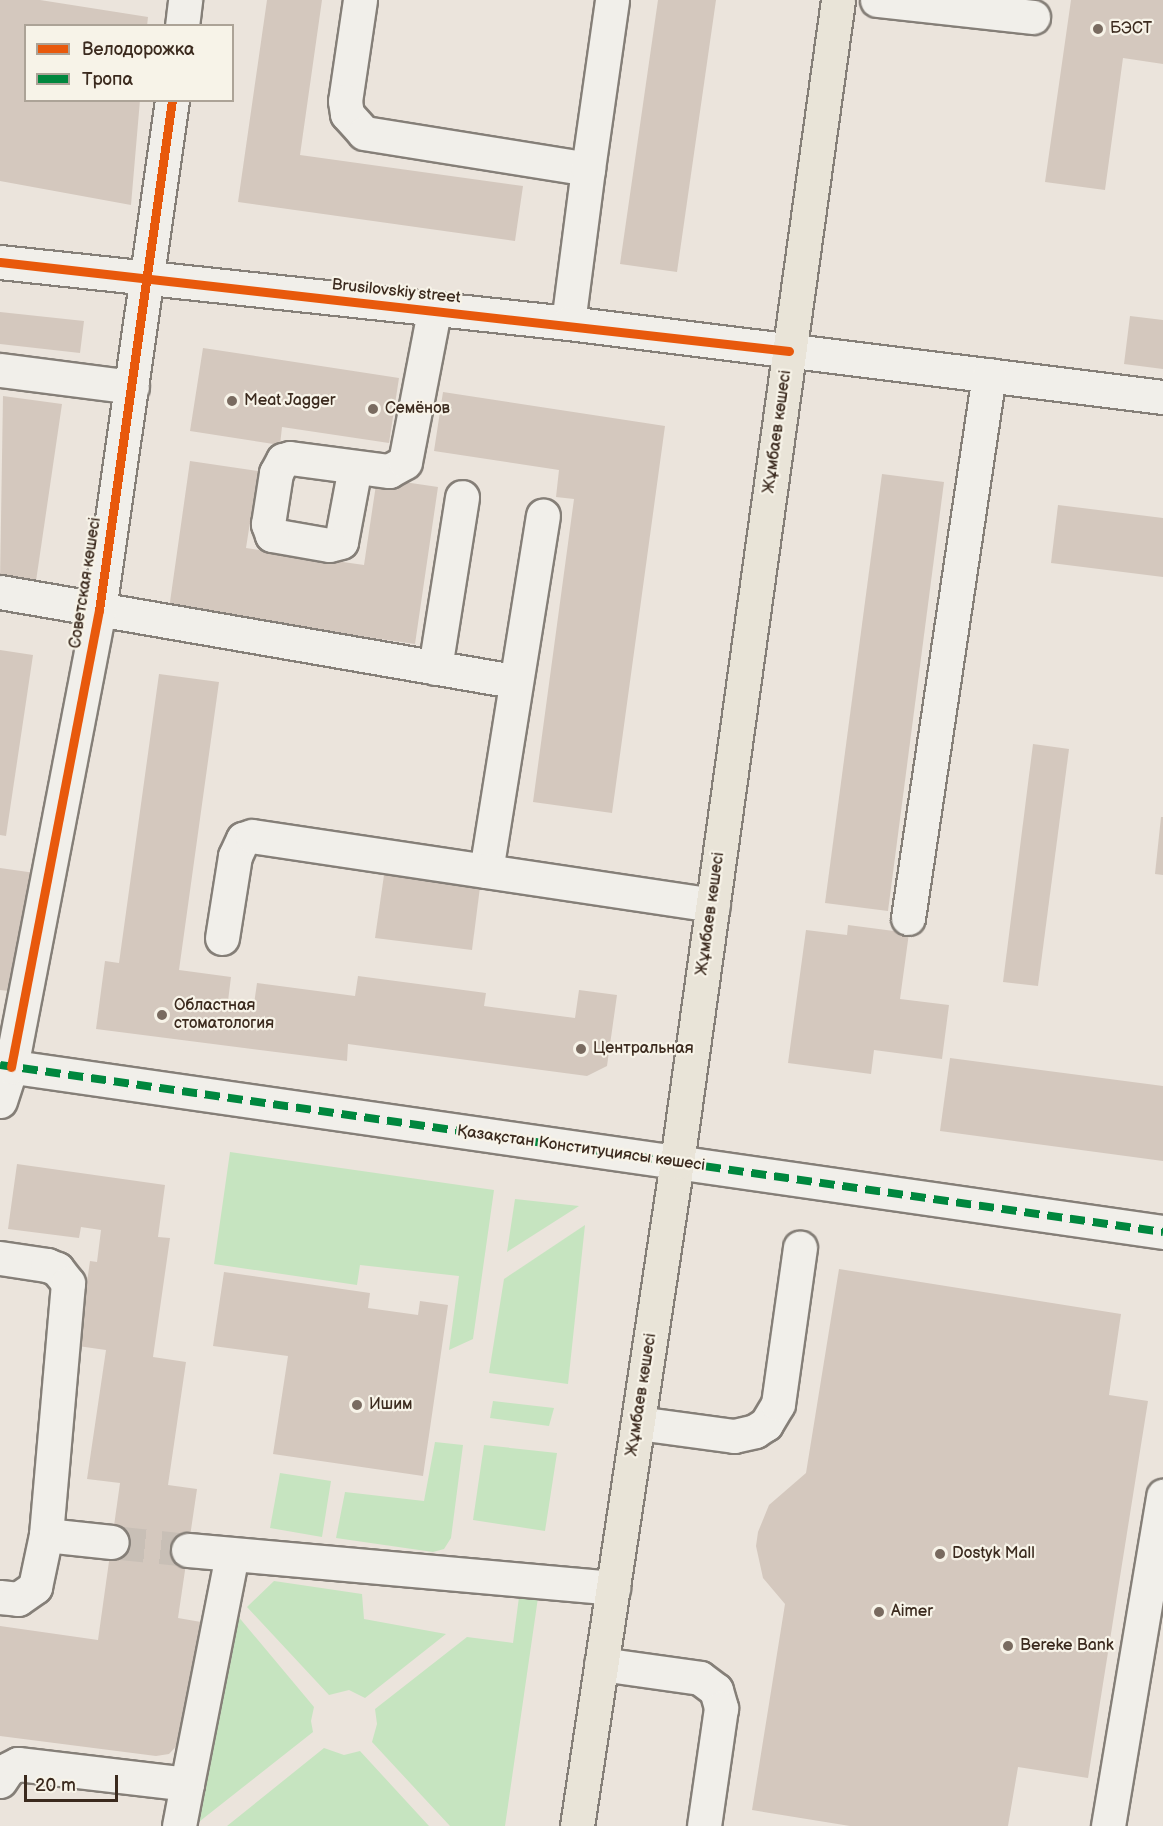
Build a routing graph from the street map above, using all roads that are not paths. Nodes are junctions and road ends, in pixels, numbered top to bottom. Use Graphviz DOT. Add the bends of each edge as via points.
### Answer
graph roads {
  1 [pos="185,0"];
  2 [pos="360,0"];
  3 [pos="612,0"];
  4 [pos="837,0"];
  5 [pos="877,0"];
  6 [pos="1033,17"];
  7 [pos="182,24"];
  8 [pos="172,102"];
  9 [pos="588,169"];
  10 [pos="0,262"];
  11 [pos="148,279"];
  12 [pos="434,311"];
  13 [pos="568,323"];
  14 [pos="789,351"];
  15 [pos="0,370"];
  16 [pos="989,375"];
  17 [pos="132,387"];
  18 [pos="1163,397"];
  19 [pos="356,467"];
  20 [pos="462,497"];
  21 [pos="543,516"];
  22 [pos="0,592"];
  23 [pos="99,610"];
  24 [pos="435,668"];
  25 [pos="513,681"];
  26 [pos="486,871"];
  27 [pos="712,905"];
  28 [pos="908,918"];
  29 [pos="222,938"];
  30 [pos="5,1066"];
  31 [pos="0,1101"];
  32 [pos="677,1162"];
  33 [pos="1163,1232"];
  34 [pos="800,1248"];
  35 [pos="0,1258"];
  36 [pos="638,1423"];
  37 [pos="1163,1496"];
  38 [pos="46,1535"];
  39 [pos="112,1542"];
  40 [pos="188,1550"];
  41 [pos="232,1555"];
  42 [pos="613,1588"];
  43 [pos="0,1598"];
  44 [pos="601,1664"];
  45 [pos="0,1781"];
  46 [pos="186,1784"];
  47 [pos="179,1826"];
  48 [pos="577,1826"];
  49 [pos="704,1826"];
  50 [pos="1108,1826"];
  1 -- 7 [label="street"];
  2 -- 9 [label="street" via="345,101 347,114 364,133"];
  3 -- 9 [label="street"];
  4 -- 14 [label="main road, Жұмбаев көшесі"];
  5 -- 6 [label="street"];
  8 -- 11 [label="street, Советская көшесі"];
  9 -- 13 [label="street"];
  10 -- 11 [label="street, Brusilovskiy street"];
  11 -- 12 [label="street, Brusilovskiy street"];
  11 -- 17 [label="street, Советская көшесі"];
  12 -- 13 [label="street, Brusilovskiy street"];
  12 -- 19 [label="street" via="405,462 395,470"];
  13 -- 14 [label="street, Brusilovskiy street"];
  14 -- 16 [label="street, Brusilovskiy street"];
  14 -- 27 [label="main road, Жұмбаев көшесі"];
  15 -- 17 [label="street"];
  16 -- 18 [label="street, Brusilovskiy street"];
  16 -- 28 [label="street"];
  17 -- 23 [label="street, Советская көшесі"];
  20 -- 24 [label="street"];
  21 -- 25 [label="street"];
  22 -- 23 [label="street"];
  23 -- 24 [label="street"];
  23 -- 30 [label="street, Советская көшесі"];
  24 -- 25 [label="street"];
  25 -- 26 [label="street"];
  26 -- 27 [label="street"];
  26 -- 29 [label="street" via="252,836 243,839 235,856"];
  27 -- 32 [label="main road, Жұмбаев көшесі"];
  30 -- 31 [label="street, Советская көшесі"];
  30 -- 32 [label="street, Қазақстан Конституциясы көшесі"];
  32 -- 33 [label="street, Қазақстан Конституциясы көшесі"];
  32 -- 36 [label="main road, Жұмбаев көшесі"];
  34 -- 36 [label="street" via="778,1404 766,1424 734,1436"];
  35 -- 38 [label="street" via="47,1265 57,1269 68,1283"];
  36 -- 42 [label="main road, Жұмбаев көшесі"];
  37 -- 50 [label="street"];
  38 -- 39 [label="street"];
  38 -- 43 [label="street" via="35,1587 18,1599"];
  40 -- 41 [label="street"];
  41 -- 42 [label="street"];
  41 -- 46 [label="street"];
  42 -- 44 [label="main road, Жұмбаев көшесі"];
  44 -- 48 [label="main road, Жұмбаев көшесі"];
  44 -- 49 [label="street" via="700,1678 716,1690 721,1708"];
  45 -- 46 [label="street" via="8,1769 18,1764"];
  46 -- 47 [label="street"];
}
